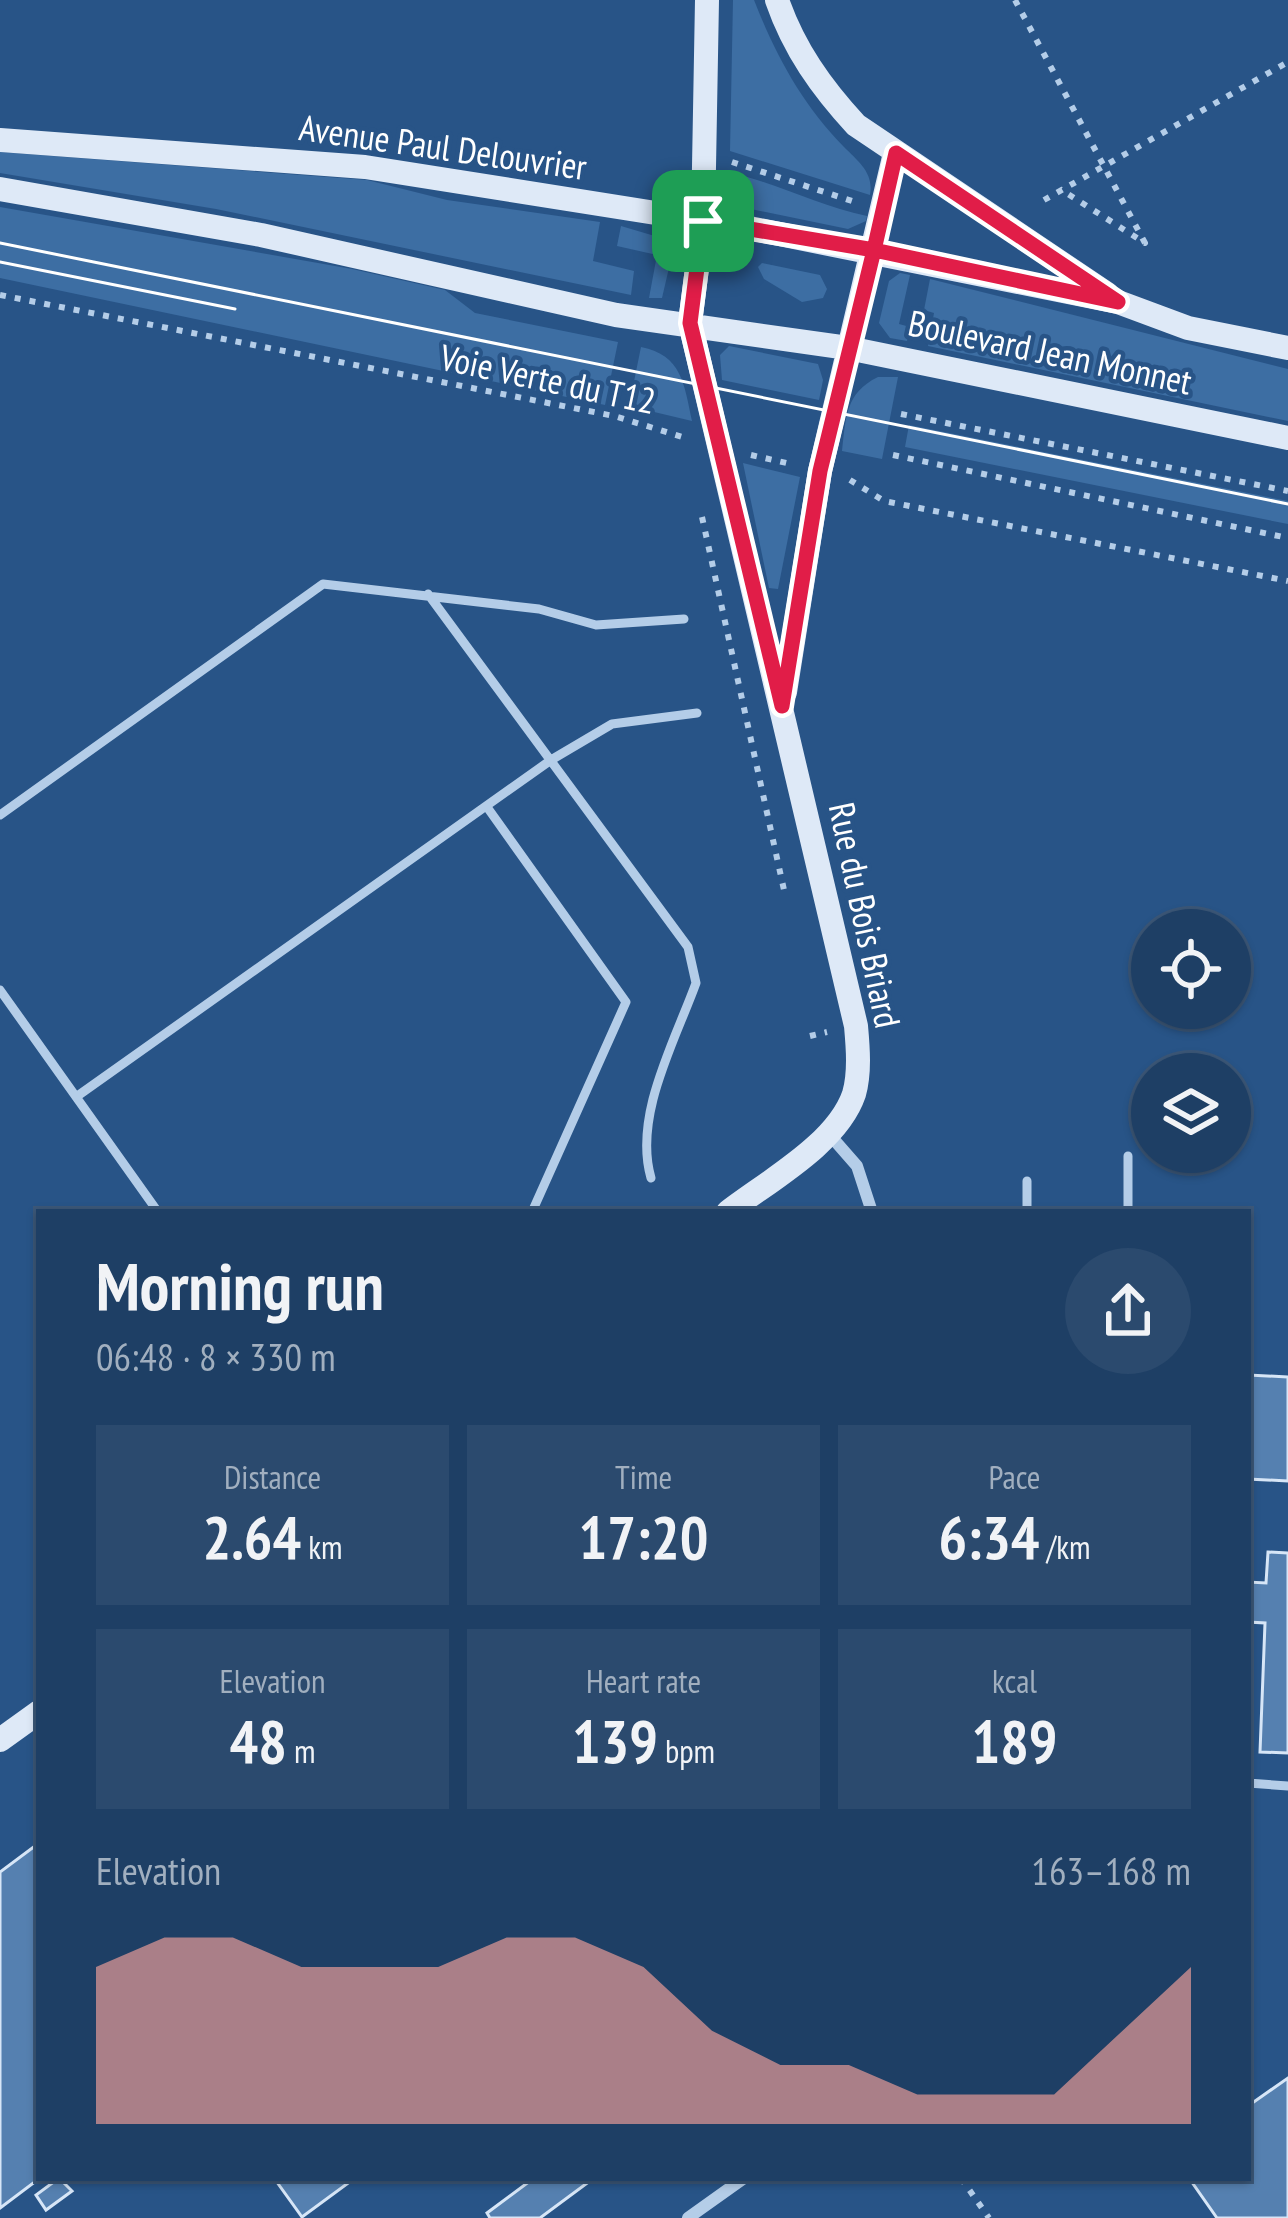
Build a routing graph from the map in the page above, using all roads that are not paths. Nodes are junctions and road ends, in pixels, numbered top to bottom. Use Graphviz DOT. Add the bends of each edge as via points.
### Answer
graph roads {
  1 [pos="707,0"];
  2 [pos="777,0"];
  3 [pos="0,140"];
  4 [pos="896,153"];
  5 [pos="0,189"];
  6 [pos="703,221"];
  7 [pos="874,250"];
  8 [pos="1118,302"];
  9 [pos="690,323"];
  10 [pos="848,348"];
  11 [pos="1288,348"];
  12 [pos="1288,438"];
  13 [pos="428,593"];
  14 [pos="683,619"];
  15 [pos="782,706"];
  16 [pos="697,713"];
  17 [pos="551,760"];
  18 [pos="487,807"];
  19 [pos="0,815"];
  20 [pos="0,990"];
  21 [pos="76,1096"];
  22 [pos="828,1133"];
  23 [pos="1128,1156"];
  24 [pos="651,1178"];
  25 [pos="1027,1181"];
  26 [pos="156,1209"];
  27 [pos="533,1209"];
  28 [pos="732,1209"];
  29 [pos="871,1209"];
  30 [pos="1027,1209"];
  31 [pos="1128,1209"];
  32 [pos="36,1714"];
  33 [pos="0,1740"];
  34 [pos="1251,1783"];
  35 [pos="1288,1786"];
  36 [pos="740,2181"];
  37 [pos="688,2218"];
  1 -- 6 [label="main road"];
  2 -- 4 [label="main road" via="824,90"];
  3 -- 6 [label="main road, Avenue Paul Delouvrier" via="365,167"];
  4 -- 7 [label="main road, Rue du Bois Briard"];
  4 -- 8 [label="main road"];
  5 -- 9 [label="main road" via="261,235 554,304"];
  6 -- 7 [label="main road, Avenue Paul Delouvrier"];
  6 -- 9 [label="main road"];
  7 -- 8 [label="main road, Avenue Paul Delouvrier"];
  7 -- 10 [label="main road, Rue du Bois Briard"];
  8 -- 11 [label="main road" via="1188,328"];
  9 -- 10 [label="main road, Boulevard Jean Monnet"];
  9 -- 15 [label="main road, Rue du Bois Briard"];
  10 -- 12 [label="main road, Boulevard Jean Monnet"];
  10 -- 15 [label="main road, Rue du Bois Briard"];
  13 -- 14 [label="lane" via="596,625"];
  13 -- 17 [label="lane"];
  13 -- 19 [label="lane" via="323,584"];
  15 -- 22 [label="main road, Rue du Bois Briard" via="856,1026 854,1096"];
  16 -- 17 [label="lane" via="612,724"];
  17 -- 18 [label="lane"];
  17 -- 24 [label="lane" via="695,964 696,983 652,1108 645,1145"];
  18 -- 21 [label="lane"];
  18 -- 27 [label="lane" via="626,1002"];
  20 -- 21 [label="lane"];
  21 -- 26 [label="lane"];
  22 -- 28 [label="main road"];
  22 -- 29 [label="street" via="857,1166"];
  23 -- 31 [label="lane"];
  25 -- 30 [label="lane"];
  32 -- 33 [label="main road"];
  34 -- 35 [label="lane"];
  36 -- 37 [label="street"];
}
